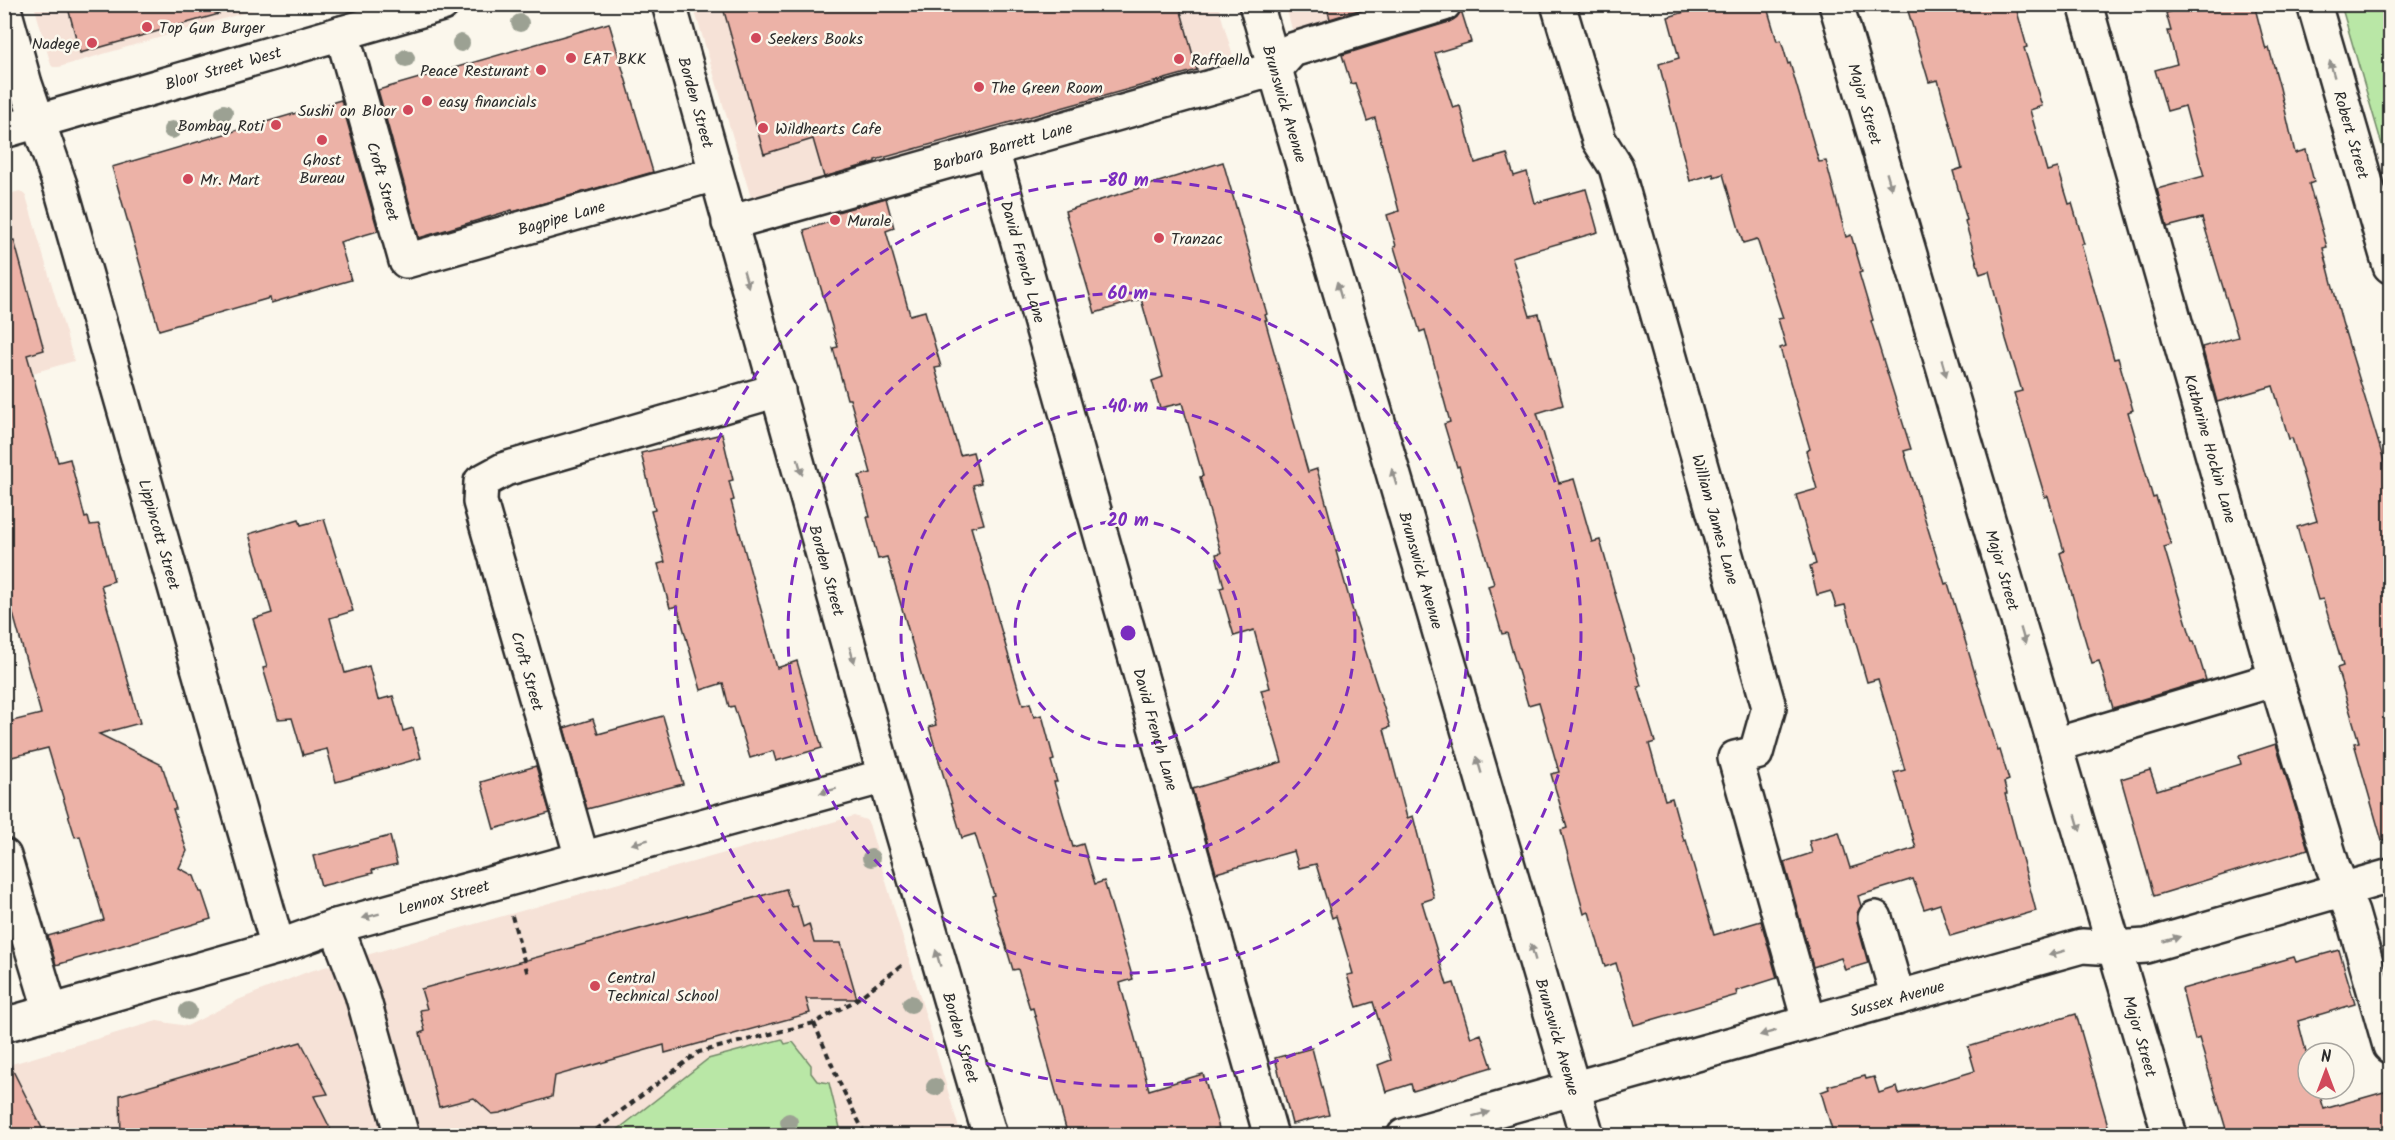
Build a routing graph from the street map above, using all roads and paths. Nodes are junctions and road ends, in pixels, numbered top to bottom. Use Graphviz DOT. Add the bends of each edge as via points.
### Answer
graph roads {
  1 [pos="442,4"];
  2 [pos="669,4"];
  3 [pos="1256,4"];
  4 [pos="1444,4"];
  5 [pos="1558,4"];
  6 [pos="1836,4"];
  7 [pos="2085,4"];
  8 [pos="2314,4"];
  9 [pos="4,9"];
  10 [pos="342,33"];
  11 [pos="1275,69"];
  12 [pos="37,121"];
  13 [pos="4,131"];
  14 [pos="992,150"];
  15 [pos="715,174"];
  16 [pos="729,223"];
  17 [pos="406,261"];
  18 [pos="2391,266"];
  19 [pos="778,390"];
  20 [pos="2276,679"];
  21 [pos="2055,745"];
  22 [pos="885,776"];
  23 [pos="4,856"];
  24 [pos="582,858"];
  25 [pos="2391,876"];
  26 [pos="2342,890"];
  27 [pos="511,909"];
  28 [pos="1875,918"];
  29 [pos="336,926"];
  30 [pos="278,947"];
  31 [pos="2115,948"];
  32 [pos="904,963"];
  33 [pos="528,975"];
  34 [pos="1898,998"];
  35 [pos="51,1012"];
  36 [pos="1809,1021"];
  37 [pos="814,1023"];
  38 [pos="4,1025"];
  39 [pos="2391,1046"];
  40 [pos="1573,1089"];
  41 [pos="402,1136"];
  42 [pos="588,1136"];
  43 [pos="866,1136"];
  44 [pos="990,1136"];
  45 [pos="1271,1136"];
  46 [pos="1404,1136"];
  47 [pos="1587,1136"];
  48 [pos="2170,1136"];
  1 -- 10 [label="street, Bloor Street West"];
  2 -- 15 [label="street, Borden Street"];
  3 -- 11 [label="street, Brunswick Avenue"];
  4 -- 11 [label="street" via="1292,50"];
  5 -- 36 [label="street, William James Lane" via="1599,140 1616,167 1769,707 1756,753 1735,758"];
  6 -- 21 [label="street, Major Street, one-way"];
  7 -- 20 [label="street, Katharine Hockin Lane"];
  18 -- 8 [label="street, Robert Street, one-way"];
  9 -- 12 [label="street, Lippincott Street"];
  10 -- 12 [label="street, Bloor Street West"];
  10 -- 17 [label="street, Croft Street"];
  11 -- 14 [label="street, Barbara Barrett Lane"];
  40 -- 11 [label="street, Brunswick Avenue, one-way"];
  12 -- 13 [label="street, Bloor Street West"];
  12 -- 30 [label="street, Lippincott Street" via="67,210"];
  14 -- 16 [label="street, Barbara Barrett Lane"];
  14 -- 45 [label="street, David French Lane"];
  15 -- 16 [label="street, Borden Street"];
  15 -- 17 [label="street, Bagpipe Lane"];
  16 -- 19 [label="street, Borden Street, one-way"];
  19 -- 22 [label="street, Borden Street, one-way"];
  19 -- 24 [label="street, Croft Street" via="505,470 481,482 480,502"];
  20 -- 21 [label="street"];
  20 -- 26 [label="street, Katharine Hockin Lane"];
  21 -- 31 [label="street, Major Street, one-way"];
  22 -- 24 [label="street, Lennox Street, one-way"];
  44 -- 22 [label="street, Borden Street, one-way"];
  23 -- 35 [label="street"];
  24 -- 29 [label="street, Lennox Street, one-way"];
  25 -- 26 [label="street, Sussex Avenue"];
  31 -- 26 [label="street, Sussex Avenue, one-way" via="2146,946"];
  26 -- 39 [label="street, Katharine Hockin Lane"];
  27 -- 33 [label="path"];
  28 -- 34 [label="street"];
  29 -- 30 [label="street, Lennox Street"];
  29 -- 41 [label="street" via="362,994"];
  30 -- 35 [label="street, Lennox Street"];
  31 -- 34 [label="street, Sussex Avenue, one-way" via="2082,946"];
  31 -- 48 [label="street, Major Street"];
  32 -- 37 [label="path" via="853,1002"];
  34 -- 36 [label="street, Sussex Avenue"];
  35 -- 38 [label="street, Lennox Street"];
  36 -- 40 [label="street, Sussex Avenue, one-way"];
  37 -- 42 [label="path" via="699,1052"];
  37 -- 43 [label="path"];
  46 -- 40 [label="street, Sussex Avenue, one-way"];
  40 -- 47 [label="street, Brunswick Avenue"];
}
